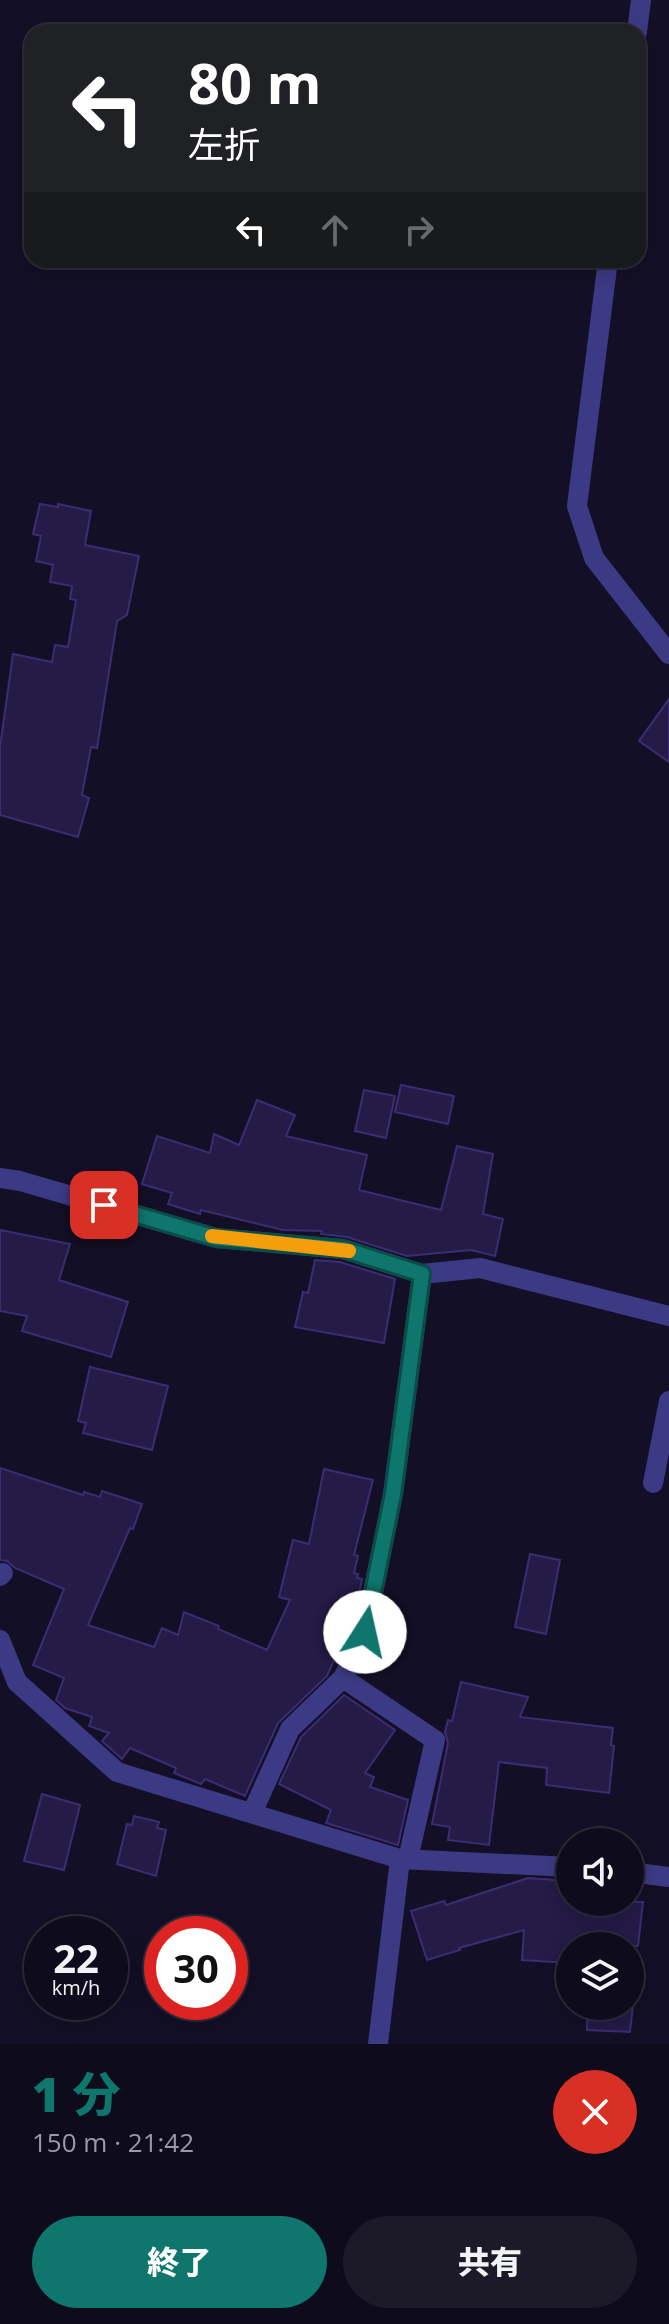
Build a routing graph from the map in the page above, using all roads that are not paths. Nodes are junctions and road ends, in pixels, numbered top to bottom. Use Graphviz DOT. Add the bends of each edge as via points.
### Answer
graph roads {
  1 [pos="641,0"];
  2 [pos="638,24"];
  3 [pos="607,268"];
  4 [pos="669,654"];
  5 [pos="0,1178"];
  6 [pos="422,1274"];
  7 [pos="669,1316"];
  8 [pos="669,1401"];
  9 [pos="653,1483"];
  10 [pos="0,1640"];
  11 [pos="343,1678"];
  12 [pos="252,1813"];
  13 [pos="404,1859"];
  14 [pos="556,1866"];
  15 [pos="644,1874"];
  16 [pos="669,1877"];
  17 [pos="378,2044"];
  1 -- 2 [label="street"];
  3 -- 4 [label="street" via="577,506 594,558"];
  5 -- 6 [label="street" via="216,1238 343,1249"];
  6 -- 7 [label="street" via="480,1268"];
  6 -- 11 [label="street" via="393,1494 365,1632"];
  8 -- 9 [label="street"];
  10 -- 12 [label="street" via="17,1682 117,1772"];
  11 -- 12 [label="street" via="290,1729"];
  11 -- 13 [label="street" via="435,1740"];
  12 -- 13 [label="street"];
  13 -- 14 [label="street"];
  13 -- 17 [label="street"];
  15 -- 16 [label="street"];
}
